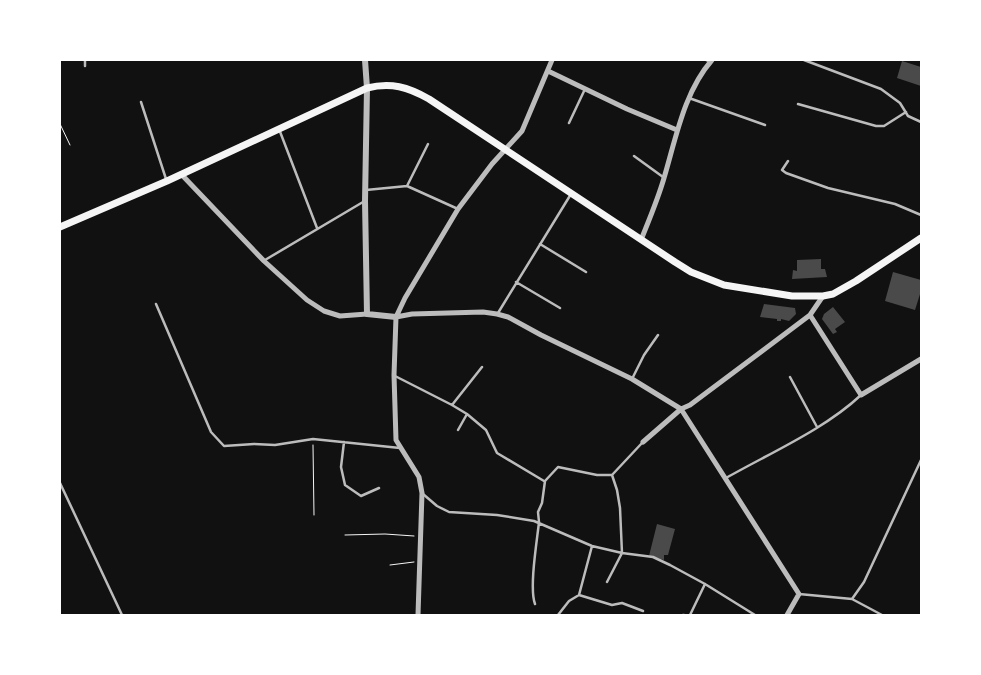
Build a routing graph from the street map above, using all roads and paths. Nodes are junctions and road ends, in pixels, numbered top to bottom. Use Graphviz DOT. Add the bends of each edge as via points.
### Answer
graph roads {
  1 [pos="85,60"];
  2 [pos="365,60"];
  3 [pos="552,60"];
  4 [pos="804,60"];
  5 [pos="709,61"];
  6 [pos="85,66"];
  7 [pos="548,71"];
  8 [pos="367,88"];
  9 [pos="585,89"];
  10 [pos="689,98"];
  11 [pos="141,102"];
  12 [pos="798,104"];
  13 [pos="906,112"];
  14 [pos="921,122"];
  15 [pos="569,123"];
  16 [pos="60,124"];
  17 [pos="765,125"];
  18 [pos="279,128"];
  19 [pos="677,130"];
  20 [pos="428,144"];
  21 [pos="70,145"];
  22 [pos="504,150"];
  23 [pos="634,156"];
  24 [pos="788,161"];
  25 [pos="181,174"];
  26 [pos="664,177"];
  27 [pos="167,181"];
  28 [pos="407,186"];
  29 [pos="365,190"];
  30 [pos="572,193"];
  31 [pos="365,201"];
  32 [pos="458,209"];
  33 [pos="921,215"];
  34 [pos="60,227"];
  35 [pos="317,228"];
  36 [pos="921,238"];
  37 [pos="641,240"];
  38 [pos="540,244"];
  39 [pos="264,260"];
  40 [pos="586,272"];
  41 [pos="516,282"];
  42 [pos="824,296"];
  43 [pos="156,304"];
  44 [pos="560,308"];
  45 [pos="367,314"];
  46 [pos="498,314"];
  47 [pos="810,315"];
  48 [pos="396,317"];
  49 [pos="658,335"];
  50 [pos="921,359"];
  51 [pos="482,366"];
  52 [pos="394,375"];
  53 [pos="790,378"];
  54 [pos="632,379"];
  55 [pos="861,395"];
  56 [pos="452,405"];
  57 [pos="681,408"];
  58 [pos="466,414"];
  59 [pos="818,427"];
  60 [pos="458,430"];
  61 [pos="313,440"];
  62 [pos="344,442"];
  63 [pos="643,442"];
  64 [pos="400,448"];
  65 [pos="921,460"];
  66 [pos="612,475"];
  67 [pos="726,478"];
  68 [pos="545,481"];
  69 [pos="60,483"];
  70 [pos="379,488"];
  71 [pos="422,493"];
  72 [pos="314,515"];
  73 [pos="539,522"];
  74 [pos="344,536"];
  75 [pos="420,536"];
  76 [pos="592,546"];
  77 [pos="622,553"];
  78 [pos="419,562"];
  79 [pos="390,565"];
  80 [pos="608,582"];
  81 [pos="705,584"];
  82 [pos="799,594"];
  83 [pos="579,595"];
  84 [pos="852,599"];
  85 [pos="535,604"];
  86 [pos="643,611"];
  87 [pos="122,615"];
  88 [pos="418,615"];
  89 [pos="558,615"];
  90 [pos="690,615"];
  91 [pos="754,615"];
  92 [pos="787,615"];
  93 [pos="882,615"];
  1 -- 6 [label="lane"];
  2 -- 8 [label="street"];
  3 -- 7 [label="street"];
  4 -- 13 [label="lane" via="881,89 893,96"];
  5 -- 10 [label="street"];
  7 -- 9 [label="street"];
  7 -- 22 [label="street" via="522,131"];
  8 -- 18 [label="main road"];
  8 -- 22 [label="main road" via="387,84 419,93"];
  8 -- 29 [label="street"];
  9 -- 15 [label="lane"];
  9 -- 19 [label="street"];
  10 -- 17 [label="lane"];
  10 -- 19 [label="street"];
  11 -- 27 [label="lane"];
  12 -- 13 [label="lane" via="876,126 884,126"];
  13 -- 14 [label="lane"];
  16 -- 21 [label="path"];
  18 -- 25 [label="main road"];
  18 -- 35 [label="lane"];
  19 -- 26 [label="street"];
  20 -- 28 [label="lane"];
  22 -- 30 [label="main road"];
  22 -- 32 [label="street"];
  23 -- 26 [label="lane"];
  24 -- 33 [label="lane" via="782,170 786,173"];
  25 -- 27 [label="main road"];
  25 -- 39 [label="street"];
  26 -- 37 [label="street"];
  27 -- 34 [label="main road"];
  28 -- 29 [label="lane"];
  28 -- 32 [label="lane"];
  29 -- 31 [label="street"];
  30 -- 37 [label="main road"];
  30 -- 38 [label="lane"];
  31 -- 35 [label="lane"];
  31 -- 45 [label="street"];
  32 -- 48 [label="street"];
  35 -- 39 [label="lane"];
  36 -- 42 [label="main road" via="856,281"];
  37 -- 42 [label="main road" via="691,272 724,285 792,296"];
  38 -- 40 [label="lane"];
  38 -- 41 [label="lane"];
  39 -- 45 [label="street" via="307,300 324,310 340,316"];
  41 -- 44 [label="lane"];
  41 -- 46 [label="lane"];
  42 -- 47 [label="street"];
  43 -- 61 [label="lane" via="211,432 224,446"];
  45 -- 48 [label="street"];
  46 -- 48 [label="street" via="412,314"];
  46 -- 54 [label="street"];
  47 -- 55 [label="street"];
  47 -- 57 [label="street" via="690,405"];
  48 -- 52 [label="street"];
  49 -- 54 [label="lane"];
  50 -- 55 [label="street"];
  51 -- 56 [label="lane"];
  52 -- 56 [label="lane"];
  52 -- 64 [label="street" via="396,440"];
  53 -- 59 [label="lane"];
  54 -- 57 [label="street"];
  55 -- 59 [label="lane"];
  56 -- 58 [label="lane"];
  57 -- 63 [label="street"];
  57 -- 67 [label="street"];
  58 -- 60 [label="lane"];
  58 -- 68 [label="lane" via="486,430 497,452 504,458"];
  59 -- 67 [label="lane"];
  61 -- 62 [label="lane"];
  61 -- 72 [label="path"];
  62 -- 64 [label="lane"];
  62 -- 70 [label="lane" via="341,467 345,485 362,496"];
  63 -- 66 [label="lane"];
  64 -- 71 [label="street" via="419,477"];
  65 -- 84 [label="lane" via="864,582"];
  66 -- 68 [label="lane" via="558,467"];
  66 -- 77 [label="lane" via="620,508"];
  67 -- 82 [label="street"];
  68 -- 73 [label="lane"];
  69 -- 87 [label="lane"];
  71 -- 73 [label="lane" via="449,512"];
  71 -- 75 [label="street"];
  73 -- 76 [label="lane"];
  73 -- 85 [label="lane" via="532,582"];
  74 -- 75 [label="path"];
  75 -- 78 [label="street"];
  76 -- 77 [label="lane"];
  76 -- 83 [label="lane"];
  77 -- 80 [label="lane"];
  77 -- 81 [label="lane" via="653,557"];
  78 -- 79 [label="path"];
  78 -- 88 [label="street"];
  81 -- 90 [label="lane"];
  81 -- 91 [label="lane"];
  82 -- 84 [label="lane"];
  82 -- 92 [label="street"];
  83 -- 86 [label="lane" via="612,605 622,603"];
  83 -- 89 [label="lane" via="569,601"];
  84 -- 93 [label="lane"];
}
